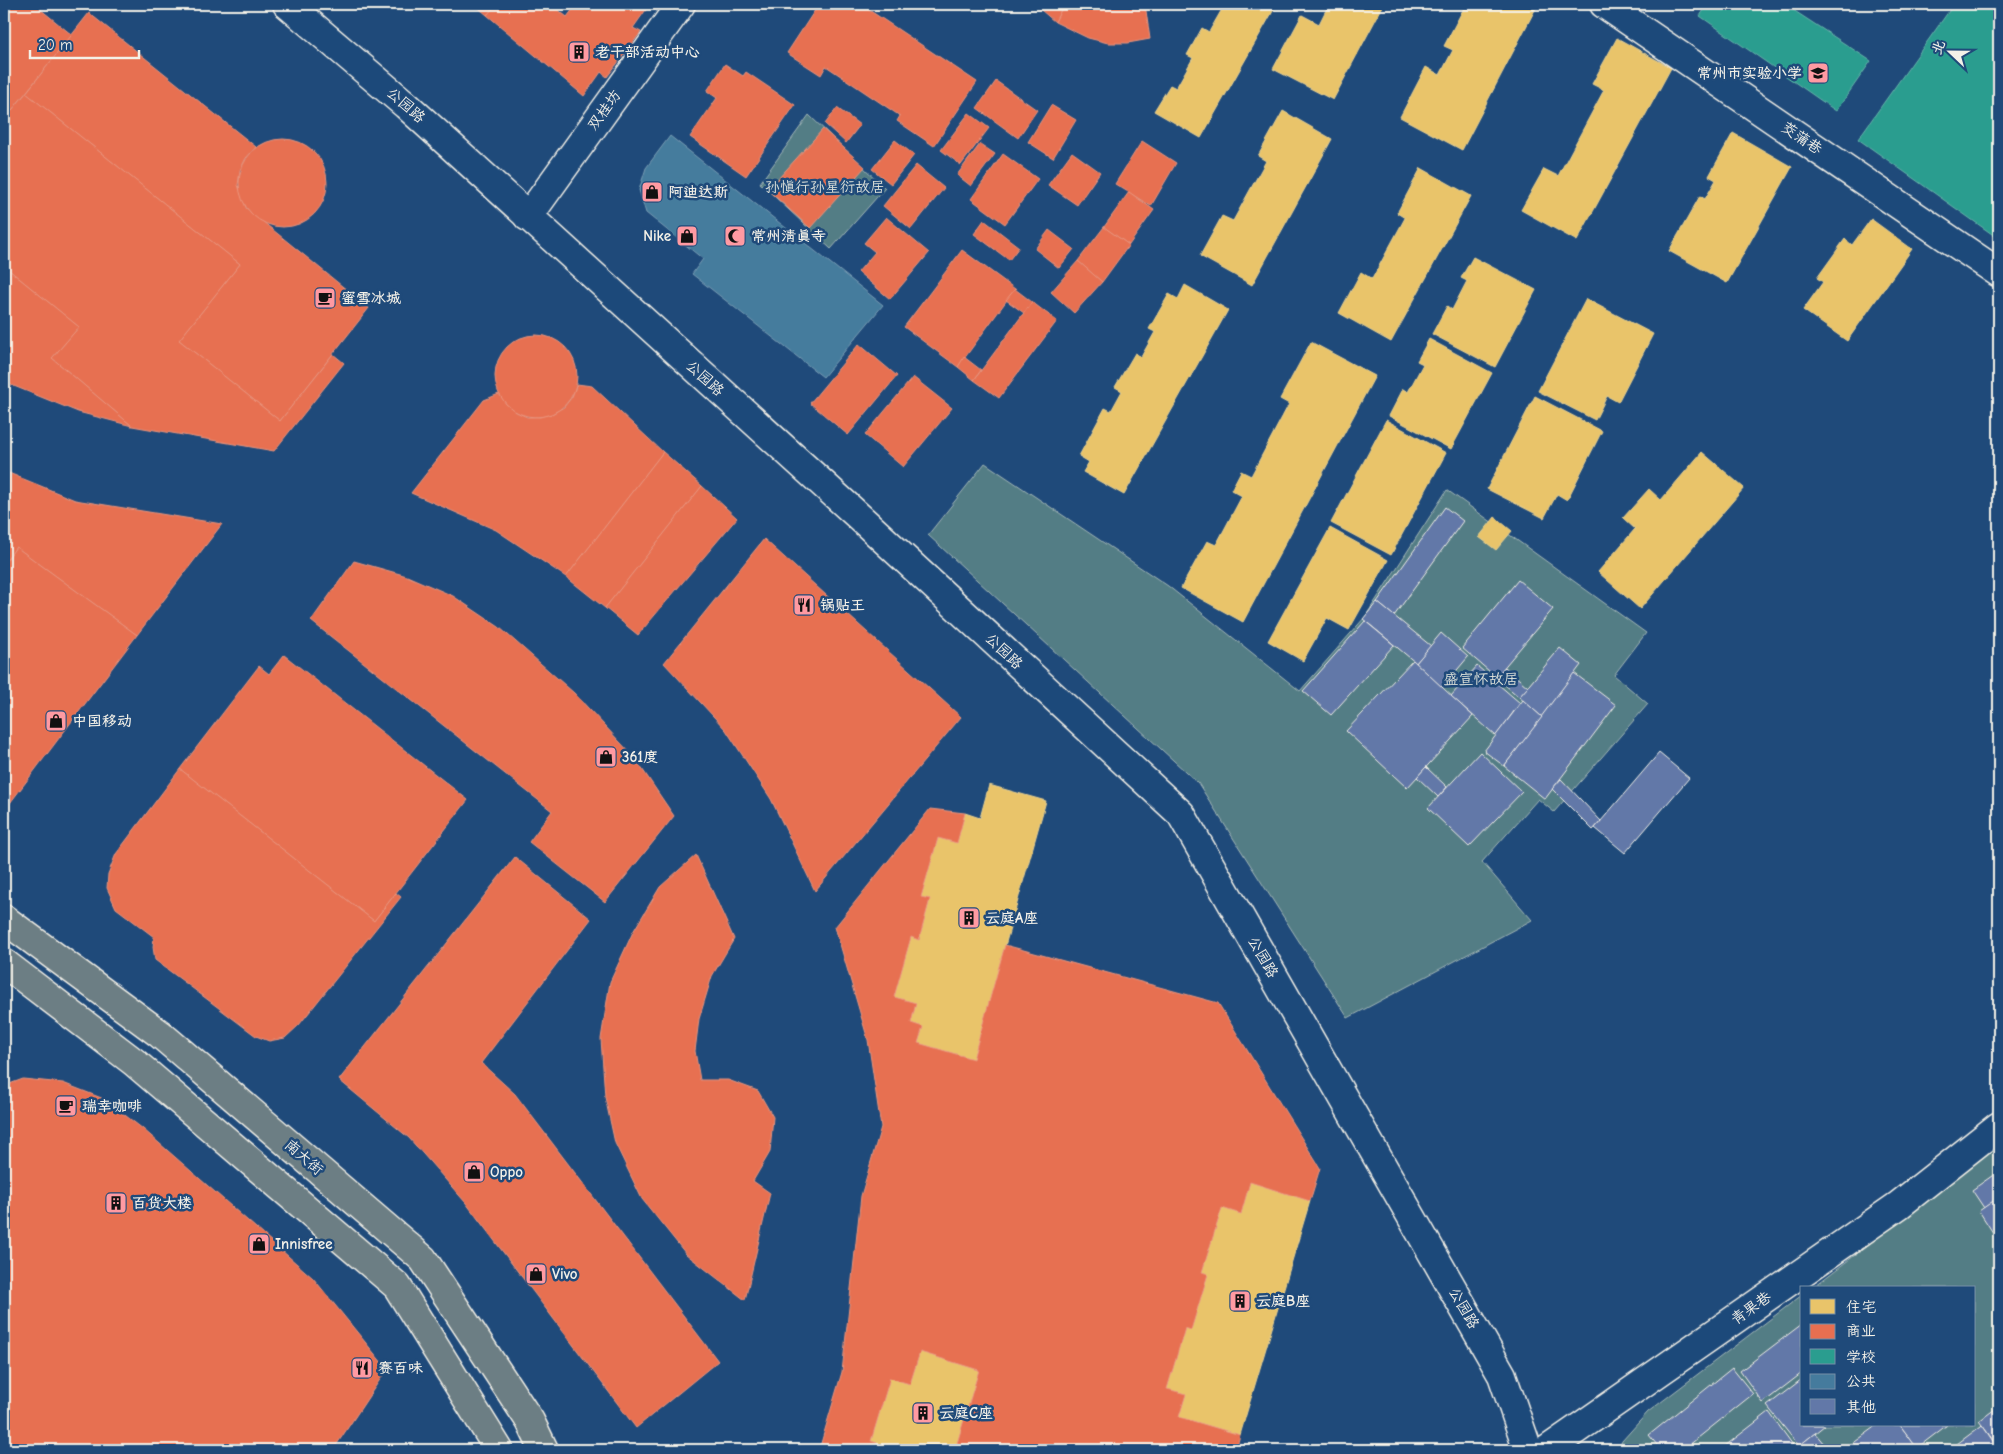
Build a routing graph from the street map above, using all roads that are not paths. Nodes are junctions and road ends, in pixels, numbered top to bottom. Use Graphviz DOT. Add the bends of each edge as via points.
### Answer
graph roads {
  1 [pos="287,4"];
  2 [pos="681,4"];
  3 [pos="1604,4"];
  4 [pos="528,216"];
  5 [pos="1999,272"];
  6 [pos="4,921"];
  7 [pos="4,963"];
  8 [pos="1999,1126"];
  9 [pos="499,1450"];
  10 [pos="544,1450"];
  11 [pos="1528,1450"];
  12 [pos="1547,1450"];
  1 -- 4 [label="street, 公园路" via="406,105"];
  2 -- 4 [label="street, 双桂坊"];
  3 -- 5 [label="street, 茭蒲巷"];
  4 -- 11 [label="street, 公园路" via="1181,814 1502,1375"];
  6 -- 10 [label="main road, 南大街" via="160,1034 423,1259 530,1421"];
  7 -- 9 [label="main road" via="134,1062 397,1286"];
  8 -- 12 [label="street, 青果巷" via="1899,1205"];
}
